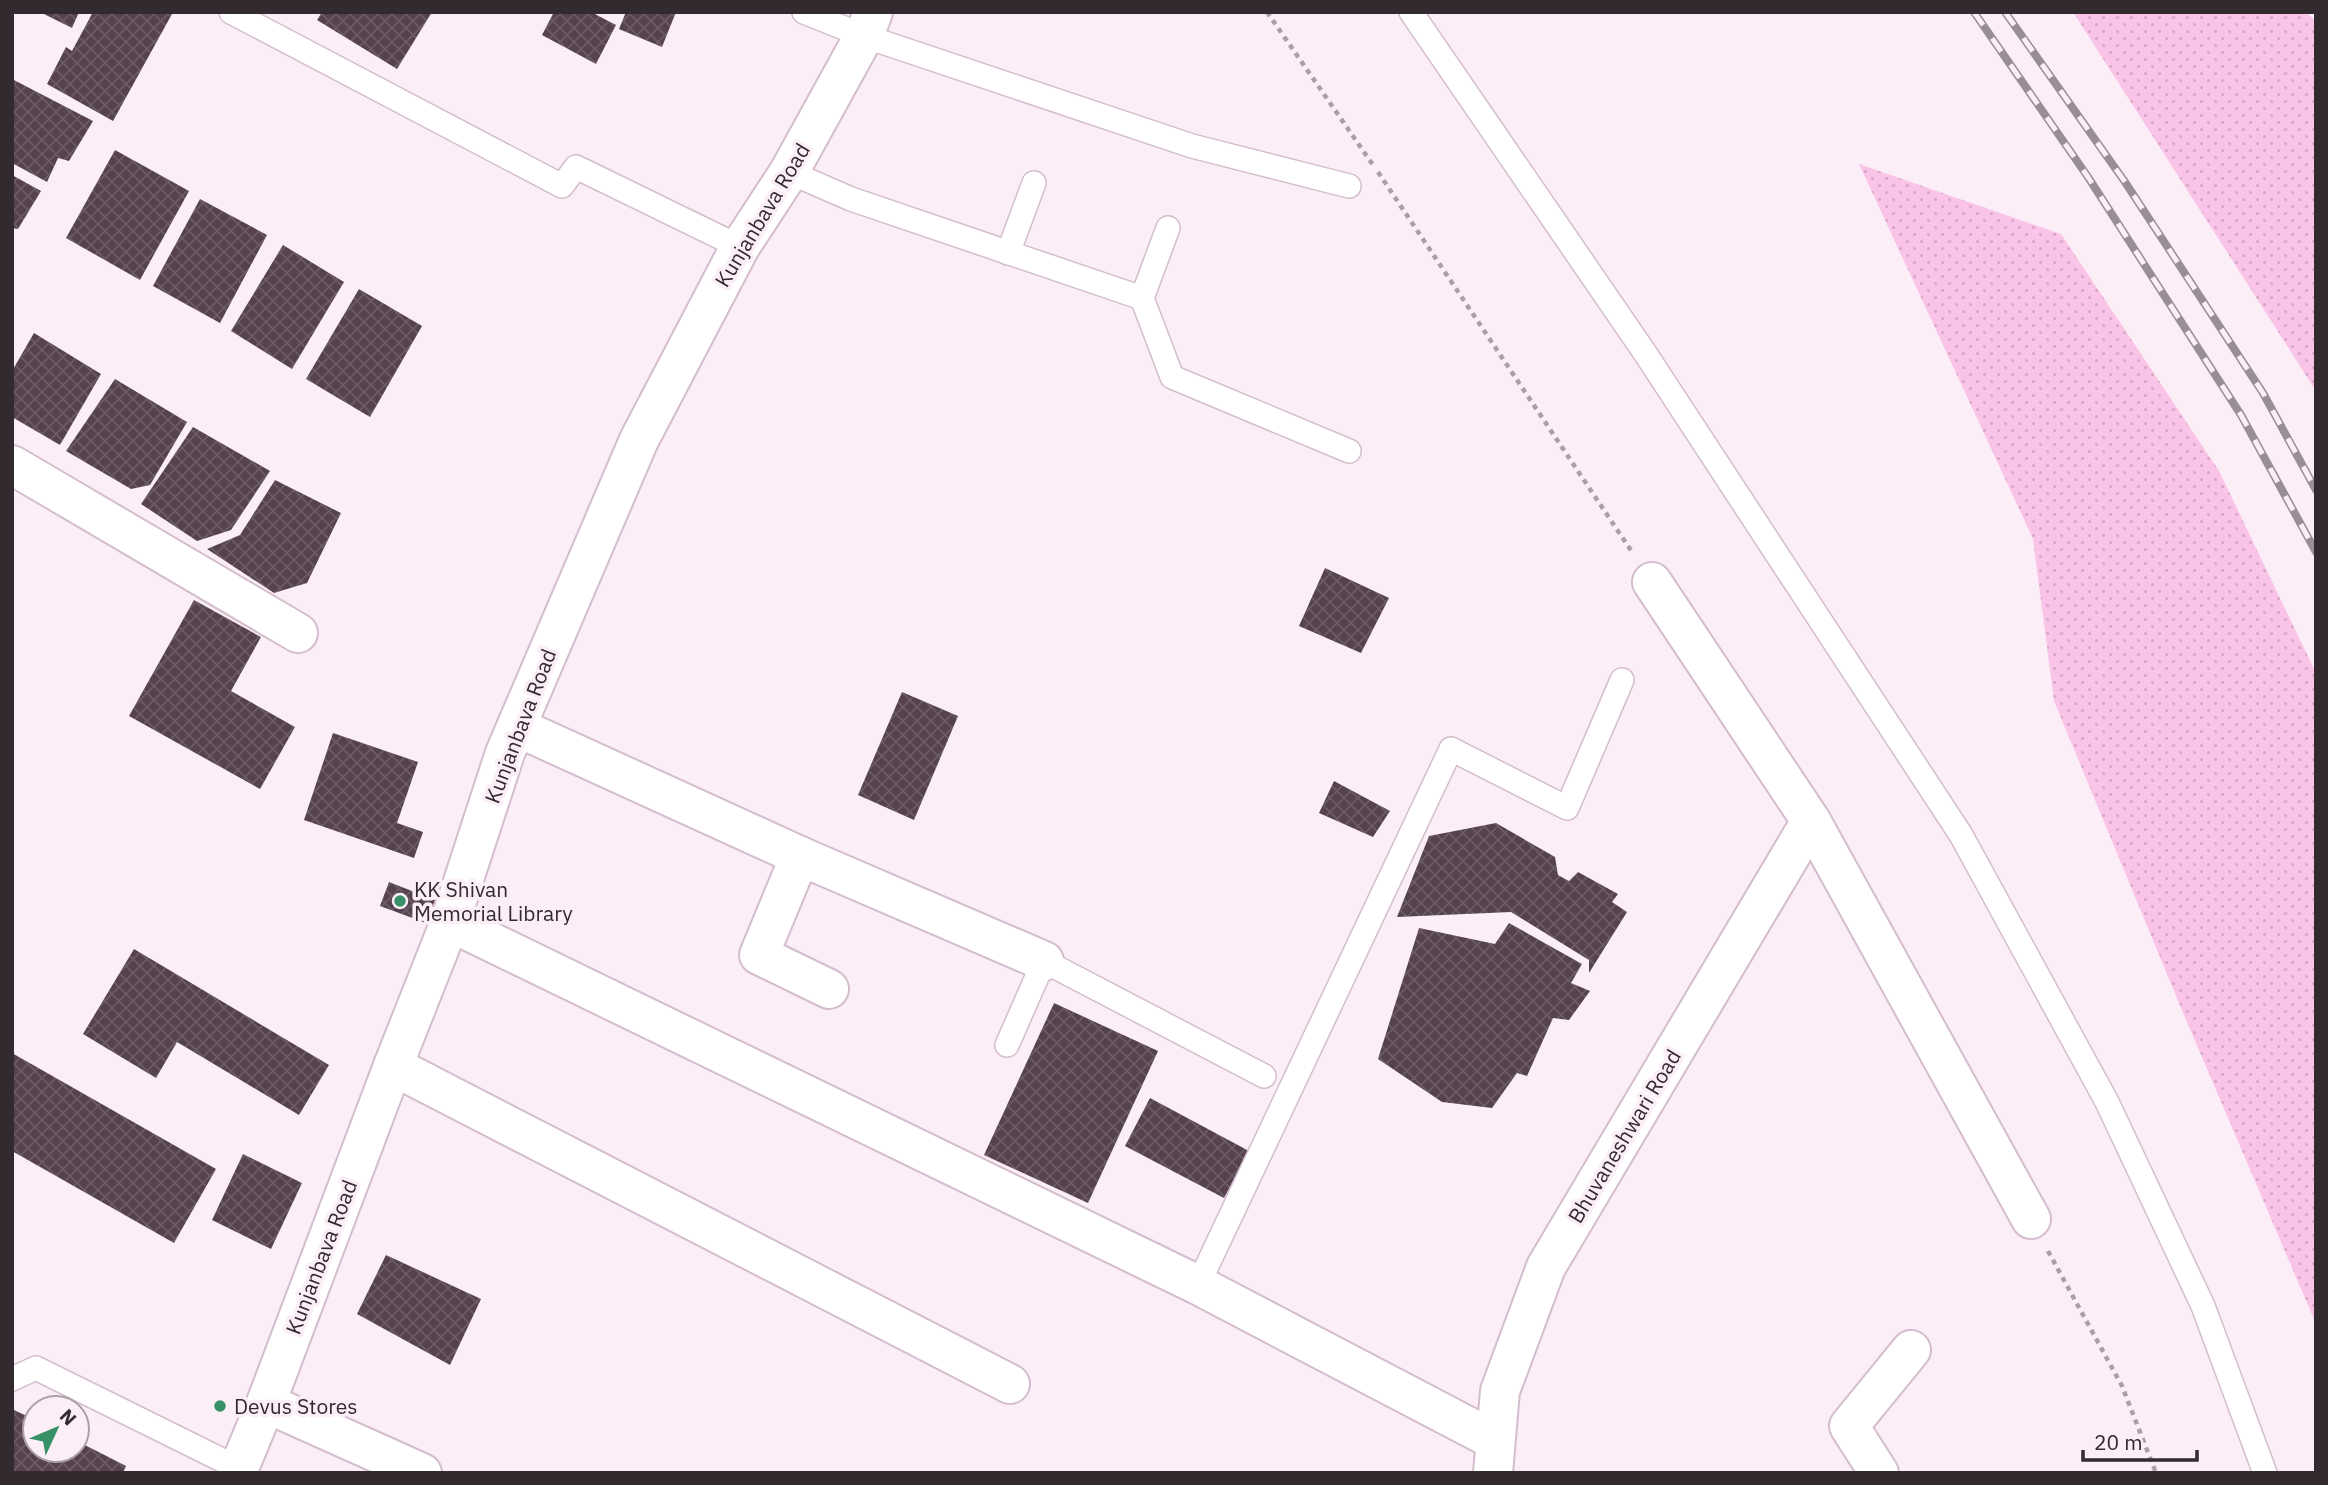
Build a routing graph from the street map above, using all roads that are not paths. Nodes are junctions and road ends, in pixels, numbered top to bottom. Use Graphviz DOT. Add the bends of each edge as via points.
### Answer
graph roads {
  1 [pos="231,12"];
  2 [pos="804,12"];
  3 [pos="1411,12"];
  4 [pos="868,24"];
  5 [pos="789,172"];
  6 [pos="1034,183"];
  7 [pos="1349,186"];
  8 [pos="1168,229"];
  9 [pos="740,247"];
  10 [pos="1007,253"];
  11 [pos="1142,298"];
  12 [pos="1349,451"];
  13 [pos="12,465"];
  14 [pos="1652,582"];
  15 [pos="298,633"];
  16 [pos="1622,680"];
  17 [pos="517,727"];
  18 [pos="1811,821"];
  19 [pos="800,856"];
  20 [pos="450,922"];
  21 [pos="1044,961"];
  22 [pos="829,989"];
  23 [pos="1007,1045"];
  24 [pos="393,1066"];
  25 [pos="1264,1076"];
  26 [pos="2031,1219"];
  27 [pos="1198,1285"];
  28 [pos="1911,1350"];
  29 [pos="12,1379"];
  30 [pos="1010,1384"];
  31 [pos="266,1403"];
  32 [pos="1494,1457"];
  33 [pos="238,1470"];
  34 [pos="422,1473"];
  35 [pos="1879,1473"];
  36 [pos="2265,1473"];
  1 -- 9 [label="lane" via="562,186 576,167"];
  2 -- 4 [label="lane"];
  3 -- 36 [label="lane" via="1645,353 1961,835 2107,1102 2203,1306"];
  4 -- 5 [label="street, Kunjanbava Road"];
  4 -- 7 [label="lane" via="1192,146"];
  5 -- 9 [label="street, Kunjanbava Road"];
  5 -- 10 [label="lane" via="851,199"];
  6 -- 10 [label="lane"];
  8 -- 11 [label="lane"];
  9 -- 17 [label="street, Kunjanbava Road" via="639,439"];
  10 -- 11 [label="lane"];
  11 -- 12 [label="lane" via="1172,377"];
  13 -- 15 [label="street"];
  14 -- 18 [label="street"];
  16 -- 27 [label="lane" via="1567,808 1451,749"];
  17 -- 19 [label="street"];
  17 -- 20 [label="street, Kunjanbava Road"];
  18 -- 26 [label="street"];
  18 -- 32 [label="street, Bhuvaneshwari Road" via="1546,1267 1500,1391"];
  19 -- 21 [label="street"];
  19 -- 22 [label="street" via="759,956"];
  20 -- 24 [label="street, Kunjanbava Road"];
  20 -- 27 [label="street"];
  21 -- 23 [label="lane"];
  21 -- 25 [label="lane"];
  24 -- 30 [label="street"];
  24 -- 31 [label="street, Kunjanbava Road"];
  27 -- 32 [label="street"];
  28 -- 35 [label="street" via="1850,1426"];
  29 -- 33 [label="lane" via="36,1368"];
  31 -- 33 [label="street, Kunjanbava Road"];
  31 -- 34 [label="street"];
}
